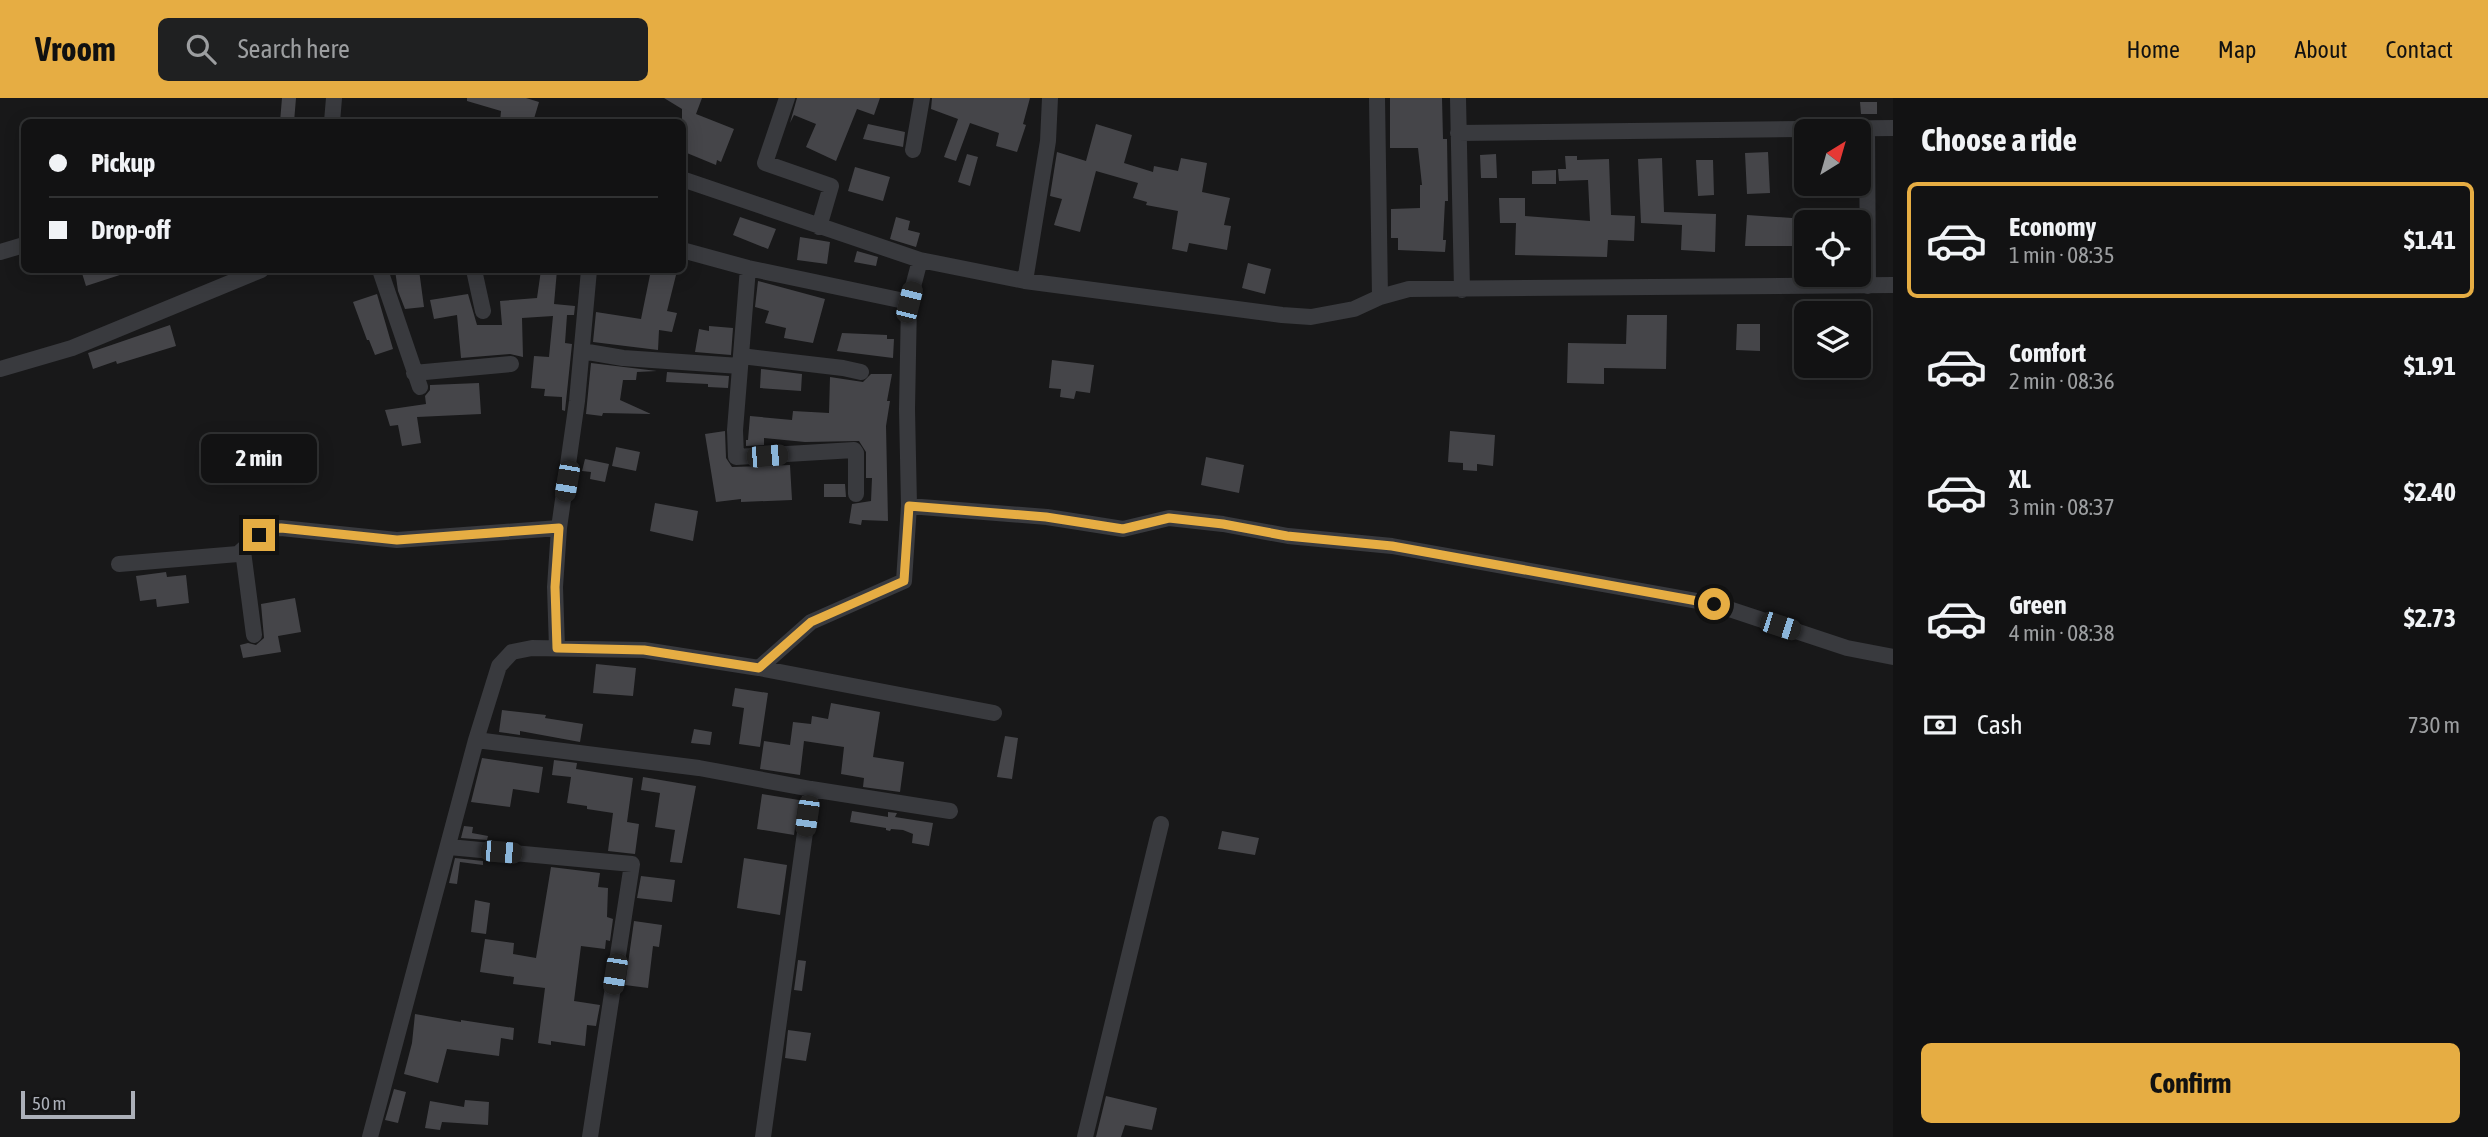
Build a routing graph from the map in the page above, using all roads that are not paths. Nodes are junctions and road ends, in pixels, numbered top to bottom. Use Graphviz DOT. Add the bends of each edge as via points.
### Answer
graph roads {
  1 [pos="334,98"];
  2 [pos="787,98"];
  3 [pos="922,98"];
  4 [pos="1049,98"];
  5 [pos="1377,98"];
  6 [pos="1458,98"];
  7 [pos="332,119"];
  8 [pos="1893,128"];
  9 [pos="1871,129"];
  10 [pos="1794,130"];
  11 [pos="1458,132"];
  12 [pos="913,150"];
  13 [pos="686,180"];
  14 [pos="819,227"];
  15 [pos="21,246"];
  16 [pos="686,251"];
  17 [pos="0,252"];
  18 [pos="920,260"];
  19 [pos="748,268"];
  20 [pos="254,273"];
  21 [pos="381,273"];
  22 [pos="475,273"];
  23 [pos="589,273"];
  24 [pos="1025,281"];
  25 [pos="1893,285"];
  26 [pos="1871,286"];
  27 [pos="1794,287"];
  28 [pos="1462,289"];
  29 [pos="1380,297"];
  30 [pos="909,302"];
  31 [pos="483,311"];
  32 [pos="582,351"];
  33 [pos="741,361"];
  34 [pos="511,364"];
  35 [pos="0,369"];
  36 [pos="861,372"];
  37 [pos="856,495"];
  38 [pos="909,506"];
  39 [pos="559,528"];
  40 [pos="243,551"];
  41 [pos="119,564"];
  42 [pos="254,635"];
  43 [pos="557,648"];
  44 [pos="1893,657"];
  45 [pos="759,668"];
  46 [pos="994,713"];
  47 [pos="476,740"];
  48 [pos="811,789"];
  49 [pos="950,811"];
  50 [pos="1161,824"];
  51 [pos="449,847"];
  52 [pos="370,1137"];
  53 [pos="590,1137"];
  54 [pos="763,1137"];
  55 [pos="1085,1137"];
  1 -- 7 [label="street"];
  2 -- 14 [label="street" via="765,163 831,186"];
  3 -- 12 [label="street"];
  4 -- 24 [label="street" via="1048,141"];
  5 -- 29 [label="street"];
  6 -- 11 [label="street"];
  8 -- 9 [label="street"];
  10 -- 11 [label="street"];
  11 -- 28 [label="street"];
  13 -- 14 [label="street"];
  14 -- 18 [label="street"];
  15 -- 17 [label="street"];
  16 -- 19 [label="street"];
  18 -- 24 [label="street"];
  18 -- 30 [label="street"];
  19 -- 30 [label="street"];
  19 -- 33 [label="street"];
  20 -- 35 [label="street" via="72,348"];
  21 -- 34 [label="street" via="417,380"];
  22 -- 31 [label="street"];
  23 -- 32 [label="street"];
  24 -- 29 [label="street" via="1282,316 1344,311"];
  25 -- 26 [label="street"];
  27 -- 28 [label="street"];
  28 -- 29 [label="street" via="1409,289"];
  30 -- 38 [label="street"];
  32 -- 33 [label="street" via="623,358"];
  32 -- 39 [label="street"];
  33 -- 36 [label="street"];
  33 -- 37 [label="street" via="736,457 854,450"];
  38 -- 44 [label="street" via="1046,517 1123,529 1169,518 1392,546 1714,604 1847,648"];
  38 -- 45 [label="street" via="904,581 811,622"];
  39 -- 40 [label="street" via="397,540 281,528 259,535"];
  39 -- 43 [label="street"];
  40 -- 41 [label="street"];
  40 -- 42 [label="street"];
  43 -- 45 [label="street" via="644,650"];
  43 -- 47 [label="street" via="512,652 499,666"];
  45 -- 46 [label="street"];
  47 -- 48 [label="street" via="699,768"];
  47 -- 51 [label="street"];
  48 -- 49 [label="street"];
  48 -- 54 [label="street"];
  50 -- 55 [label="street"];
  51 -- 52 [label="street"];
  51 -- 53 [label="street" via="632,864"];
}
